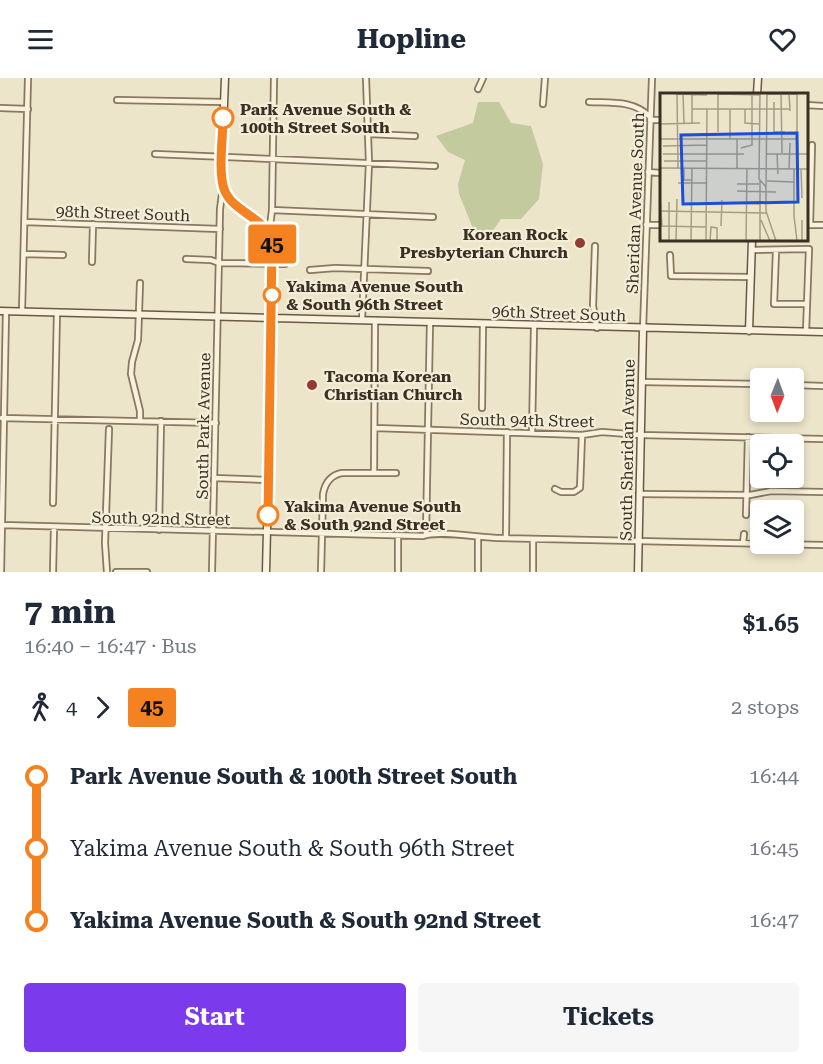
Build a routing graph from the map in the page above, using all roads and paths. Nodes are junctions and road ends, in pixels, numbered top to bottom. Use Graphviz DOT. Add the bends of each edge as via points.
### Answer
graph roads {
  1 [pos="28,78"];
  2 [pos="225,78"];
  3 [pos="274,78"];
  4 [pos="366,78"];
  5 [pos="483,78"];
  6 [pos="545,78"];
  7 [pos="651,78"];
  8 [pos="758,78"];
  9 [pos="478,89"];
  10 [pos="757,93"];
  11 [pos="117,100"];
  12 [pos="224,102"];
  13 [pos="589,102"];
  14 [pos="543,105"];
  15 [pos="821,106"];
  16 [pos="0,108"];
  17 [pos="28,109"];
  18 [pos="823,112"];
  19 [pos="650,118"];
  20 [pos="660,120"];
  21 [pos="369,134"];
  22 [pos="415,136"];
  23 [pos="810,149"];
  24 [pos="156,154"];
  25 [pos="222,157"];
  26 [pos="273,159"];
  27 [pos="369,163"];
  28 [pos="435,166"];
  29 [pos="648,172"];
  30 [pos="660,173"];
  31 [pos="225,190"];
  32 [pos="272,210"];
  33 [pos="368,215"];
  34 [pos="433,217"];
  35 [pos="25,222"];
  36 [pos="93,224"];
  37 [pos="646,225"];
  38 [pos="660,225"];
  39 [pos="808,225"];
  40 [pos="823,225"];
  41 [pos="220,229"];
  42 [pos="269,234"];
  43 [pos="752,242"];
  44 [pos="595,246"];
  45 [pos="752,250"];
  46 [pos="776,251"];
  47 [pos="24,254"];
  48 [pos="63,255"];
  49 [pos="670,255"];
  50 [pos="186,259"];
  51 [pos="92,262"];
  52 [pos="219,263"];
  53 [pos="272,264"];
  54 [pos="285,264"];
  55 [pos="365,269"];
  56 [pos="310,270"];
  57 [pos="428,271"];
  58 [pos="751,277"];
  59 [pos="140,283"];
  60 [pos="807,304"];
  61 [pos="3,311"];
  62 [pos="22,311"];
  63 [pos="57,312"];
  64 [pos="139,314"];
  65 [pos="217,316"];
  66 [pos="272,318"];
  67 [pos="362,320"];
  68 [pos="375,320"];
  69 [pos="430,322"];
  70 [pos="483,324"];
  71 [pos="534,326"];
  72 [pos="597,328"];
  73 [pos="643,329"];
  74 [pos="749,331"];
  75 [pos="806,332"];
  76 [pos="823,332"];
  77 [pos="642,382"];
  78 [pos="750,384"];
  79 [pos="804,385"];
  80 [pos="823,386"];
  81 [pos="482,408"];
  82 [pos="2,418"];
  83 [pos="55,419"];
  84 [pos="140,421"];
  85 [pos="161,421"];
  86 [pos="216,423"];
  87 [pos="375,428"];
  88 [pos="109,429"];
  89 [pos="428,430"];
  90 [pos="507,432"];
  91 [pos="532,433"];
  92 [pos="582,435"];
  93 [pos="641,435"];
  94 [pos="748,437"];
  95 [pos="823,439"];
  96 [pos="374,473"];
  97 [pos="396,473"];
  98 [pos="214,478"];
  99 [pos="268,480"];
  100 [pos="555,489"];
  101 [pos="823,492"];
  102 [pos="639,494"];
  103 [pos="746,495"];
  104 [pos="52,503"];
  105 [pos="746,514"];
  106 [pos="2,525"];
  107 [pos="54,527"];
  108 [pos="106,528"];
  109 [pos="159,530"];
  110 [pos="213,531"];
  111 [pos="267,532"];
  112 [pos="322,533"];
  113 [pos="426,534"];
  114 [pos="744,534"];
  115 [pos="398,536"];
  116 [pos="478,538"];
  117 [pos="506,538"];
  118 [pos="533,539"];
  119 [pos="638,542"];
  120 [pos="743,543"];
  121 [pos="823,544"];
  122 [pos="1,572"];
  123 [pos="53,572"];
  124 [pos="107,572"];
  125 [pos="116,572"];
  126 [pos="147,572"];
  127 [pos="212,572"];
  128 [pos="266,572"];
  129 [pos="321,572"];
  130 [pos="398,572"];
  131 [pos="478,572"];
  132 [pos="533,572"];
  133 [pos="638,572"];
  1 -- 17 [label="street"];
  2 -- 12 [label="main road"];
  3 -- 26 [label="street"];
  4 -- 21 [label="street"];
  5 -- 9 [label="street"];
  6 -- 14 [label="street"];
  7 -- 19 [label="street, Sheridan Avenue South"];
  8 -- 10 [label="main road"];
  11 -- 12 [label="street"];
  12 -- 25 [label="main road"];
  13 -- 19 [label="street" via="624,103 645,111"];
  15 -- 18 [label="street"];
  16 -- 17 [label="street"];
  17 -- 35 [label="street"];
  19 -- 20 [label="street"];
  19 -- 29 [label="street, Sheridan Avenue South"];
  21 -- 22 [label="street"];
  21 -- 27 [label="street"];
  23 -- 39 [label="street"];
  24 -- 25 [label="street"];
  25 -- 26 [label="street"];
  25 -- 31 [label="main road"];
  26 -- 27 [label="street"];
  26 -- 32 [label="street"];
  27 -- 28 [label="street"];
  27 -- 33 [label="street"];
  29 -- 30 [label="street"];
  29 -- 37 [label="street, Sheridan Avenue South"];
  31 -- 41 [label="street, South Park Avenue"];
  31 -- 42 [label="main road" via="236,207 262,224"];
  32 -- 33 [label="street"];
  32 -- 42 [label="street"];
  33 -- 34 [label="street"];
  33 -- 55 [label="street"];
  35 -- 36 [label="street, 98th Street South"];
  35 -- 47 [label="street"];
  36 -- 41 [label="street, 98th Street South"];
  36 -- 51 [label="street"];
  37 -- 38 [label="street"];
  37 -- 73 [label="street, Sheridan Avenue South"];
  39 -- 40 [label="street"];
  41 -- 52 [label="street, South Park Avenue"];
  42 -- 53 [label="main road"];
  43 -- 45 [label="main road"];
  44 -- 72 [label="street" via="593,306"];
  45 -- 46 [label="street"];
  45 -- 58 [label="main road"];
  46 -- 60 [label="street" via="774,304"];
  46 -- 60 [label="street" via="809,249"];
  47 -- 48 [label="street"];
  47 -- 62 [label="street"];
  49 -- 58 [label="street" via="670,276"];
  50 -- 52 [label="street"];
  52 -- 53 [label="street"];
  52 -- 65 [label="street, South Park Avenue"];
  53 -- 54 [label="street"];
  53 -- 66 [label="main road"];
  55 -- 56 [label="street"];
  55 -- 57 [label="street"];
  55 -- 67 [label="street"];
  58 -- 74 [label="main road"];
  59 -- 64 [label="street"];
  60 -- 75 [label="street"];
  61 -- 62 [label="main road, 96th Street South"];
  61 -- 82 [label="street"];
  62 -- 63 [label="main road, 96th Street South"];
  63 -- 64 [label="main road, 96th Street South"];
  63 -- 83 [label="street"];
  64 -- 65 [label="main road, 96th Street South"];
  64 -- 84 [label="street" via="131,374"];
  65 -- 66 [label="main road, 96th Street South"];
  65 -- 86 [label="street, South Park Avenue"];
  66 -- 67 [label="main road, 96th Street South"];
  66 -- 99 [label="main road"];
  67 -- 68 [label="main road, 96th Street South"];
  68 -- 69 [label="main road, 96th Street South"];
  68 -- 87 [label="street"];
  69 -- 70 [label="main road, 96th Street South"];
  69 -- 89 [label="street"];
  70 -- 71 [label="main road, 96th Street South"];
  70 -- 81 [label="street"];
  71 -- 72 [label="main road, 96th Street South"];
  71 -- 91 [label="street"];
  72 -- 73 [label="main road, 96th Street South"];
  73 -- 74 [label="main road, 96th Street South"];
  73 -- 77 [label="main road, South Sheridan Avenue"];
  74 -- 75 [label="main road, 96th Street South"];
  75 -- 76 [label="main road, 96th Street South"];
  77 -- 78 [label="street"];
  77 -- 93 [label="main road, South Sheridan Avenue"];
  79 -- 80 [label="street"];
  82 -- 83 [label="street"];
  82 -- 106 [label="street"];
  83 -- 84 [label="street"];
  83 -- 104 [label="street"];
  84 -- 85 [label="street"];
  85 -- 86 [label="street"];
  85 -- 109 [label="street"];
  86 -- 98 [label="street, South Park Avenue"];
  87 -- 89 [label="street, South 94th Street"];
  87 -- 96 [label="street"];
  88 -- 108 [label="street"];
  89 -- 90 [label="street, South 94th Street"];
  89 -- 113 [label="street"];
  90 -- 91 [label="street, South 94th Street"];
  90 -- 117 [label="street"];
  91 -- 92 [label="street, South 94th Street"];
  92 -- 93 [label="street, South 94th Street"];
  92 -- 100 [label="street" via="579,490"];
  93 -- 94 [label="street, South 94th Street"];
  93 -- 102 [label="main road, South Sheridan Avenue"];
  94 -- 95 [label="street, South 94th Street"];
  94 -- 103 [label="street"];
  96 -- 97 [label="street"];
  96 -- 112 [label="street" via="342,473 327,482"];
  98 -- 99 [label="street"];
  98 -- 110 [label="street, South Park Avenue"];
  99 -- 111 [label="main road"];
  101 -- 103 [label="street" via="771,491"];
  102 -- 103 [label="street"];
  102 -- 119 [label="main road, South Sheridan Avenue"];
  103 -- 105 [label="street"];
  106 -- 107 [label="street, South 92nd Street"];
  106 -- 122 [label="street"];
  107 -- 108 [label="street, South 92nd Street"];
  107 -- 123 [label="street"];
  108 -- 109 [label="street, South 92nd Street"];
  108 -- 124 [label="street"];
  109 -- 110 [label="street, South 92nd Street"];
  110 -- 111 [label="street, South 92nd Street"];
  110 -- 127 [label="street, South Park Avenue"];
  111 -- 112 [label="street, South 92nd Street"];
  111 -- 128 [label="main road"];
  112 -- 115 [label="street, South 92nd Street"];
  112 -- 129 [label="street"];
  113 -- 115 [label="street, South 92nd Street"];
  113 -- 116 [label="street, South 92nd Street"];
  114 -- 120 [label="street"];
  115 -- 130 [label="street"];
  116 -- 117 [label="street, South 92nd Street"];
  116 -- 131 [label="street"];
  117 -- 118 [label="street, South 92nd Street"];
  118 -- 119 [label="street, South 92nd Street"];
  118 -- 132 [label="street"];
  119 -- 120 [label="street, South 92nd Street"];
  119 -- 133 [label="main road, South Sheridan Avenue"];
  120 -- 121 [label="street, South 92nd Street"];
  125 -- 126 [label="street"];
}
